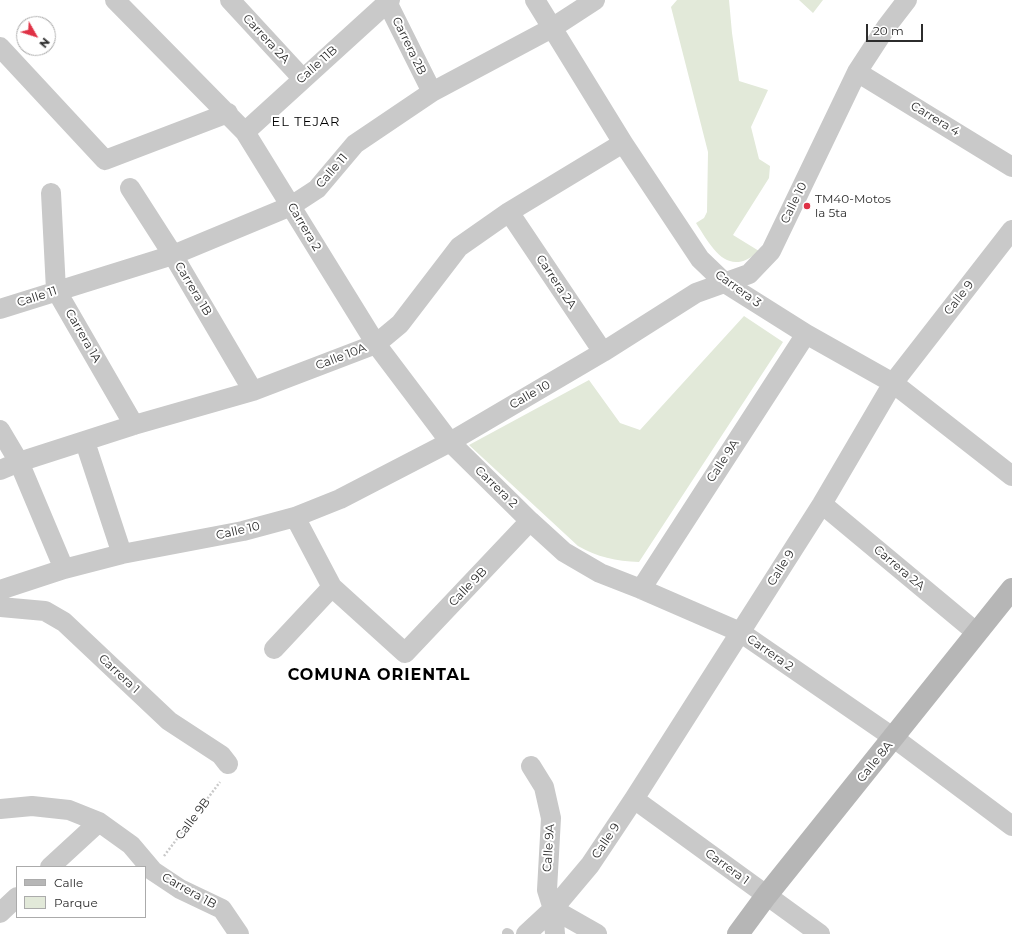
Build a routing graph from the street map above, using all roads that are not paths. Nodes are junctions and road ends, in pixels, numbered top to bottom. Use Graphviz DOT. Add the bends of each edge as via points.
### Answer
graph roads {
  1 [pos="114,0"];
  2 [pos="230,0"];
  3 [pos="535,0"];
  4 [pos="595,0"];
  5 [pos="907,0"];
  6 [pos="388,1"];
  7 [pos="552,28"];
  8 [pos="0,47"];
  9 [pos="857,72"];
  10 [pos="302,78"];
  11 [pos="432,92"];
  12 [pos="228,112"];
  13 [pos="245,132"];
  14 [pos="623,143"];
  15 [pos="1012,166"];
  16 [pos="130,188"];
  17 [pos="51,193"];
  18 [pos="291,206"];
  19 [pos="509,212"];
  20 [pos="1012,230"];
  21 [pos="173,255"];
  22 [pos="725,283"];
  23 [pos="56,290"];
  24 [pos="0,309"];
  25 [pos="806,334"];
  26 [pos="376,344"];
  27 [pos="603,352"];
  28 [pos="894,383"];
  29 [pos="253,391"];
  30 [pos="134,425"];
  31 [pos="0,430"];
  32 [pos="85,442"];
  33 [pos="450,442"];
  34 [pos="19,462"];
  35 [pos="0,470"];
  36 [pos="1012,476"];
  37 [pos="822,504"];
  38 [pos="295,517"];
  39 [pos="530,521"];
  40 [pos="122,554"];
  41 [pos="64,569"];
  42 [pos="332,587"];
  43 [pos="641,589"];
  44 [pos="1012,589"];
  45 [pos="0,590"];
  46 [pos="0,607"];
  47 [pos="740,632"];
  48 [pos="977,633"];
  49 [pos="274,649"];
  50 [pos="894,738"];
  51 [pos="228,764"];
  52 [pos="532,766"];
  53 [pos="634,800"];
  54 [pos="0,809"];
  55 [pos="99,822"];
  56 [pos="1012,826"];
  57 [pos="51,866"];
  58 [pos="766,896"];
  59 [pos="16,898"];
  60 [pos="553,909"];
  61 [pos="0,913"];
  62 [pos="239,934"];
  63 [pos="514,934"];
  64 [pos="555,934"];
  65 [pos="596,934"];
  66 [pos="738,934"];
  67 [pos="820,934"];
  1 -- 12 [label="street, Carrera 2"];
  2 -- 10 [label="street, Carrera 2A"];
  3 -- 7 [label="street, Carrera 3"];
  4 -- 7 [label="street, Calle 11"];
  5 -- 9 [label="street, Calle 10"];
  6 -- 10 [label="street, Calle 11B"];
  6 -- 11 [label="street, Carrera 2B"];
  7 -- 11 [label="street, Calle 11"];
  7 -- 14 [label="street, Carrera 3"];
  8 -- 12 [label="street" via="105,160"];
  9 -- 15 [label="street, Carrera 4"];
  9 -- 22 [label="street, Calle 10" via="771,251 749,274"];
  10 -- 13 [label="street, Calle 11B"];
  11 -- 18 [label="street, Calle 11" via="355,144 317,189"];
  12 -- 13 [label="street, Carrera 2"];
  13 -- 18 [label="street, Carrera 2"];
  14 -- 19 [label="street, Calle 10A"];
  14 -- 22 [label="street, Carrera 3" via="700,259"];
  16 -- 21 [label="street, Carrera 1B"];
  17 -- 23 [label="street, Carrera 1A"];
  18 -- 21 [label="street, Calle 11"];
  18 -- 26 [label="street, Carrera 2"];
  19 -- 26 [label="street, Calle 10A" via="459,247 400,324"];
  19 -- 27 [label="street, Carrera 2A"];
  20 -- 28 [label="street, Calle 9"];
  21 -- 23 [label="street, Calle 11"];
  21 -- 29 [label="street, Carrera 1B"];
  22 -- 25 [label="street, Carrera 3"];
  22 -- 27 [label="street, Calle 10" via="696,293"];
  23 -- 24 [label="street, Calle 11"];
  23 -- 30 [label="street, Carrera 1A"];
  25 -- 28 [label="street, Carrera 3"];
  25 -- 43 [label="street, Calle 9A"];
  26 -- 29 [label="street, Calle 10A"];
  26 -- 33 [label="street, Carrera 2"];
  27 -- 33 [label="street, Calle 10"];
  28 -- 36 [label="street, Carrera 3"];
  28 -- 37 [label="street, Calle 9"];
  29 -- 30 [label="street, Calle 10A"];
  30 -- 32 [label="street, Calle 10A"];
  31 -- 34 [label="street"];
  32 -- 34 [label="street, Calle 10A"];
  32 -- 40 [label="street"];
  33 -- 38 [label="street, Calle 10" via="340,499"];
  33 -- 39 [label="street, Carrera 2"];
  34 -- 35 [label="street, Calle 10A"];
  34 -- 41 [label="street"];
  37 -- 47 [label="street, Calle 9"];
  37 -- 48 [label="street, Carrera 2A"];
  38 -- 40 [label="street, Calle 10" via="243,531"];
  38 -- 42 [label="street"];
  39 -- 42 [label="street, Calle 9B" via="405,653"];
  39 -- 43 [label="street, Carrera 2" via="564,552 600,573"];
  40 -- 41 [label="street, Calle 10"];
  41 -- 45 [label="street, Calle 10"];
  42 -- 49 [label="street"];
  43 -- 47 [label="street, Carrera 2"];
  44 -- 48 [label="main road, Calle 8A"];
  46 -- 51 [label="street, Carrera 1" via="45,611 64,622 169,721 221,756"];
  47 -- 50 [label="street, Carrera 2"];
  47 -- 53 [label="street, Calle 9"];
  48 -- 50 [label="main road, Calle 8A"];
  50 -- 56 [label="street, Carrera 2"];
  50 -- 58 [label="main road, Calle 8A"];
  52 -- 60 [label="street, Calle 9A" via="544,787 551,818 547,890"];
  53 -- 58 [label="street, Carrera 1"];
  53 -- 60 [label="street, Calle 9" via="590,866"];
  54 -- 55 [label="street, Carrera 1B" via="32,806 69,810"];
  55 -- 57 [label="street"];
  55 -- 62 [label="street, Carrera 1B" via="131,845 153,871 180,889 222,909"];
  58 -- 66 [label="main road, Calle 8A"];
  58 -- 67 [label="street, Carrera 1"];
  59 -- 61 [label="street"];
  60 -- 63 [label="street, Calle 9"];
  60 -- 64 [label="street"];
  60 -- 65 [label="street"];
}
